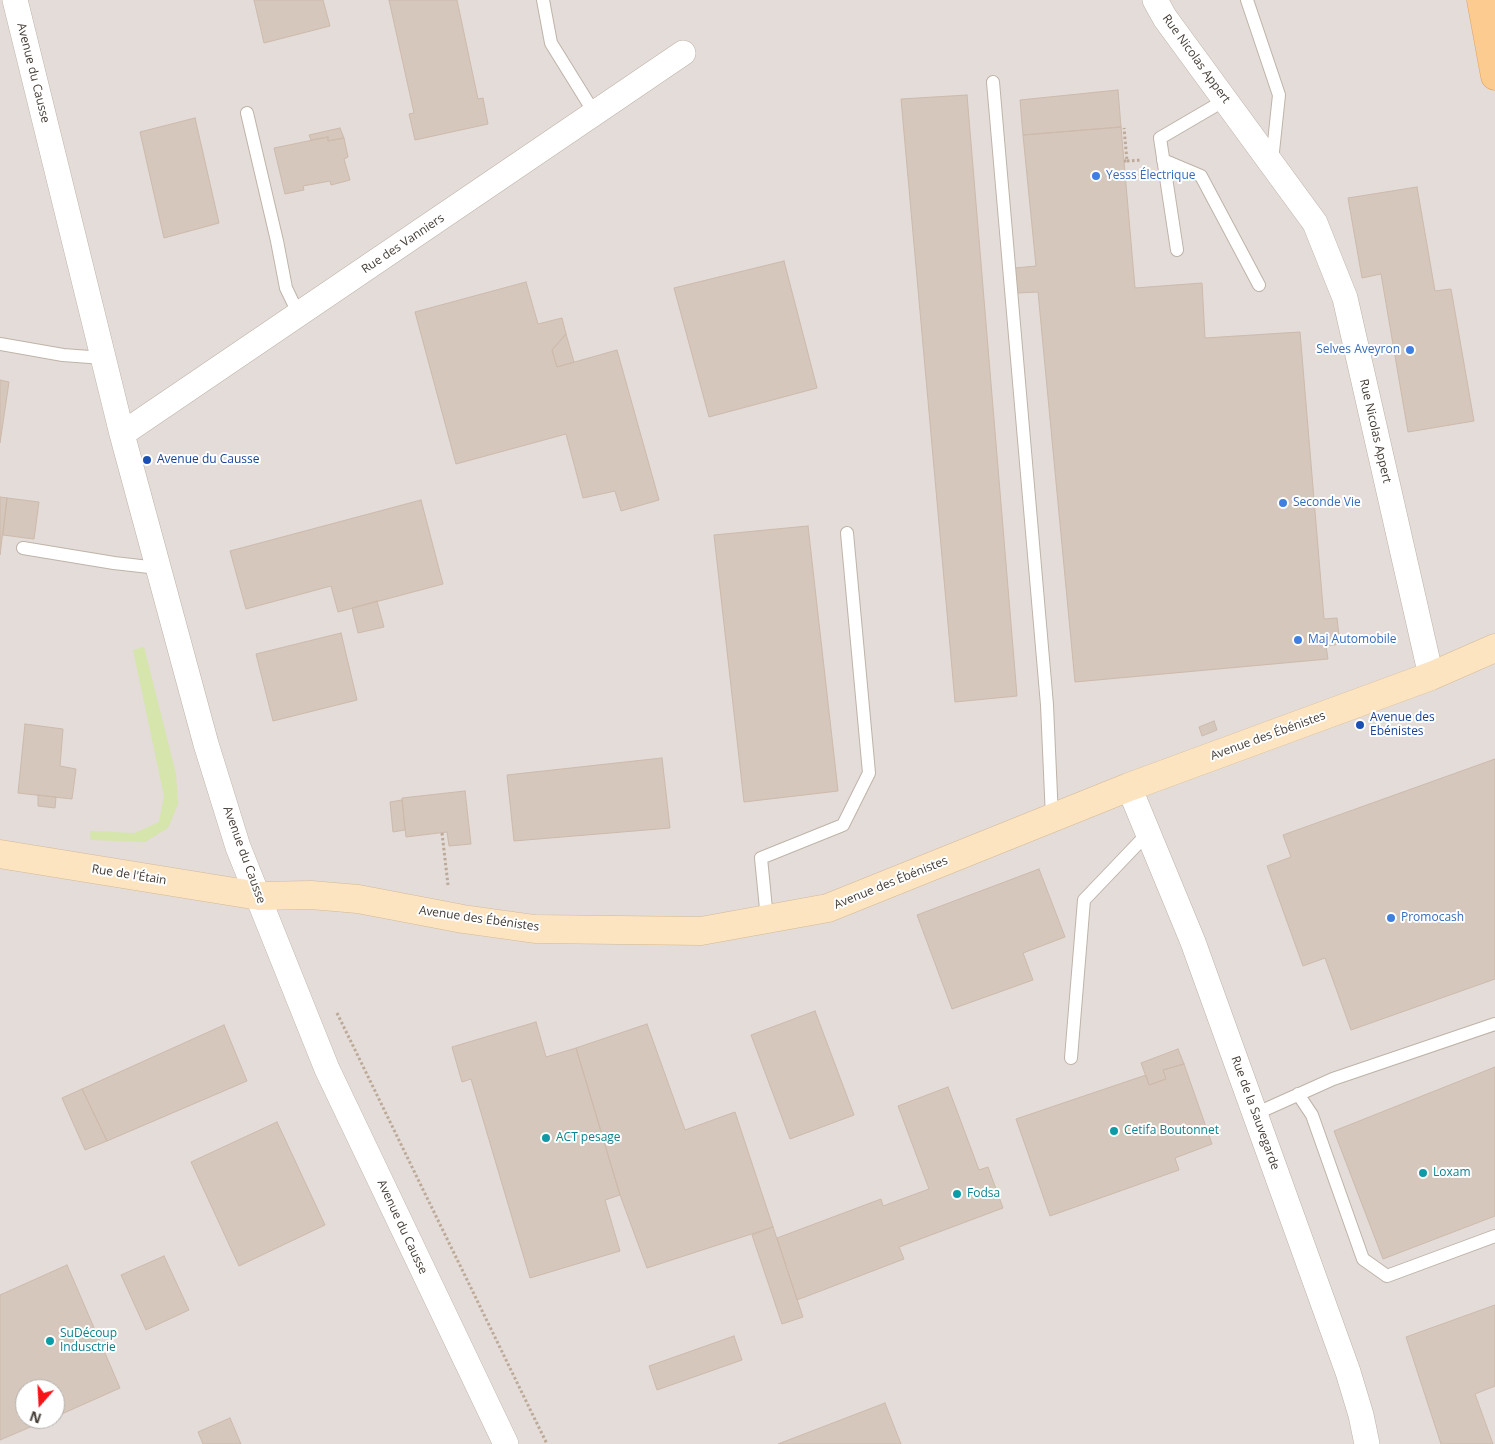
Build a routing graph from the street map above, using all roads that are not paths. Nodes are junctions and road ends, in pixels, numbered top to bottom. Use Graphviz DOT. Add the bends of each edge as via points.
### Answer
graph roads {
  1 [pos="15,0"];
  2 [pos="543,0"];
  3 [pos="1155,0"];
  4 [pos="1247,0"];
  5 [pos="1481,0"];
  6 [pos="683,53"];
  7 [pos="1495,76"];
  8 [pos="993,82"];
  9 [pos="1225,100"];
  10 [pos="247,113"];
  11 [pos="595,114"];
  12 [pos="1163,160"];
  13 [pos="1272,164"];
  14 [pos="1176,250"];
  15 [pos="1260,284"];
  16 [pos="299,314"];
  17 [pos="0,344"];
  18 [pos="103,358"];
  19 [pos="122,434"];
  20 [pos="847,533"];
  21 [pos="23,548"];
  22 [pos="158,568"];
  23 [pos="1493,651"];
  24 [pos="1431,676"];
  25 [pos="1129,787"];
  26 [pos="1052,818"];
  27 [pos="1148,833"];
  28 [pos="0,854"];
  29 [pos="259,896"];
  30 [pos="767,919"];
  31 [pos="1495,1024"];
  32 [pos="1071,1058"];
  33 [pos="1298,1094"];
  34 [pos="1255,1114"];
  35 [pos="1495,1236"];
  36 [pos="506,1444"];
  37 [pos="1367,1444"];
  1 -- 18 [label="street, Avenue du Causse"];
  2 -- 11 [label="lane" via="551,43"];
  3 -- 9 [label="street, Rue Nicolas Appert"];
  4 -- 13 [label="lane" via="1279,95"];
  5 -- 7 [label="main road"];
  6 -- 11 [label="street, Rue des Vanniers"];
  8 -- 26 [label="lane" via="1047,705"];
  9 -- 12 [label="lane" via="1160,138"];
  9 -- 13 [label="street, Rue Nicolas Appert"];
  10 -- 16 [label="lane" via="286,288"];
  11 -- 16 [label="street, Rue des Vanniers"];
  12 -- 14 [label="lane"];
  12 -- 15 [label="lane" via="1200,176"];
  13 -- 24 [label="street, Rue Nicolas Appert" via="1315,223 1345,298"];
  16 -- 19 [label="street, Rue des Vanniers"];
  17 -- 18 [label="lane"];
  18 -- 19 [label="street, Avenue du Causse"];
  19 -- 22 [label="street, Avenue du Causse"];
  20 -- 30 [label="lane" via="869,774 843,825 761,858"];
  21 -- 22 [label="lane"];
  22 -- 29 [label="street, Avenue du Causse" via="209,754 238,847"];
  23 -- 24 [label="street, Avenue des Ébénistes"];
  24 -- 25 [label="street, Avenue des Ébénistes"];
  25 -- 26 [label="street, Avenue des Ébénistes"];
  25 -- 27 [label="street, Rue de la Sauvegarde"];
  26 -- 30 [label="street, Avenue des Ébénistes" via="828,908"];
  27 -- 32 [label="lane" via="1084,900"];
  27 -- 34 [label="street, Rue de la Sauvegarde" via="1193,942"];
  28 -- 29 [label="street, Rue de l'Étain"];
  29 -- 30 [label="street, Avenue des Ébénistes" via="311,895 358,899 535,929 701,931"];
  29 -- 36 [label="street, Avenue du Causse" via="327,1069"];
  31 -- 33 [label="lane"];
  33 -- 34 [label="lane"];
  33 -- 35 [label="lane" via="1312,1115 1363,1259 1387,1276"];
  34 -- 37 [label="street, Rue de la Sauvegarde" via="1348,1372"];
}
